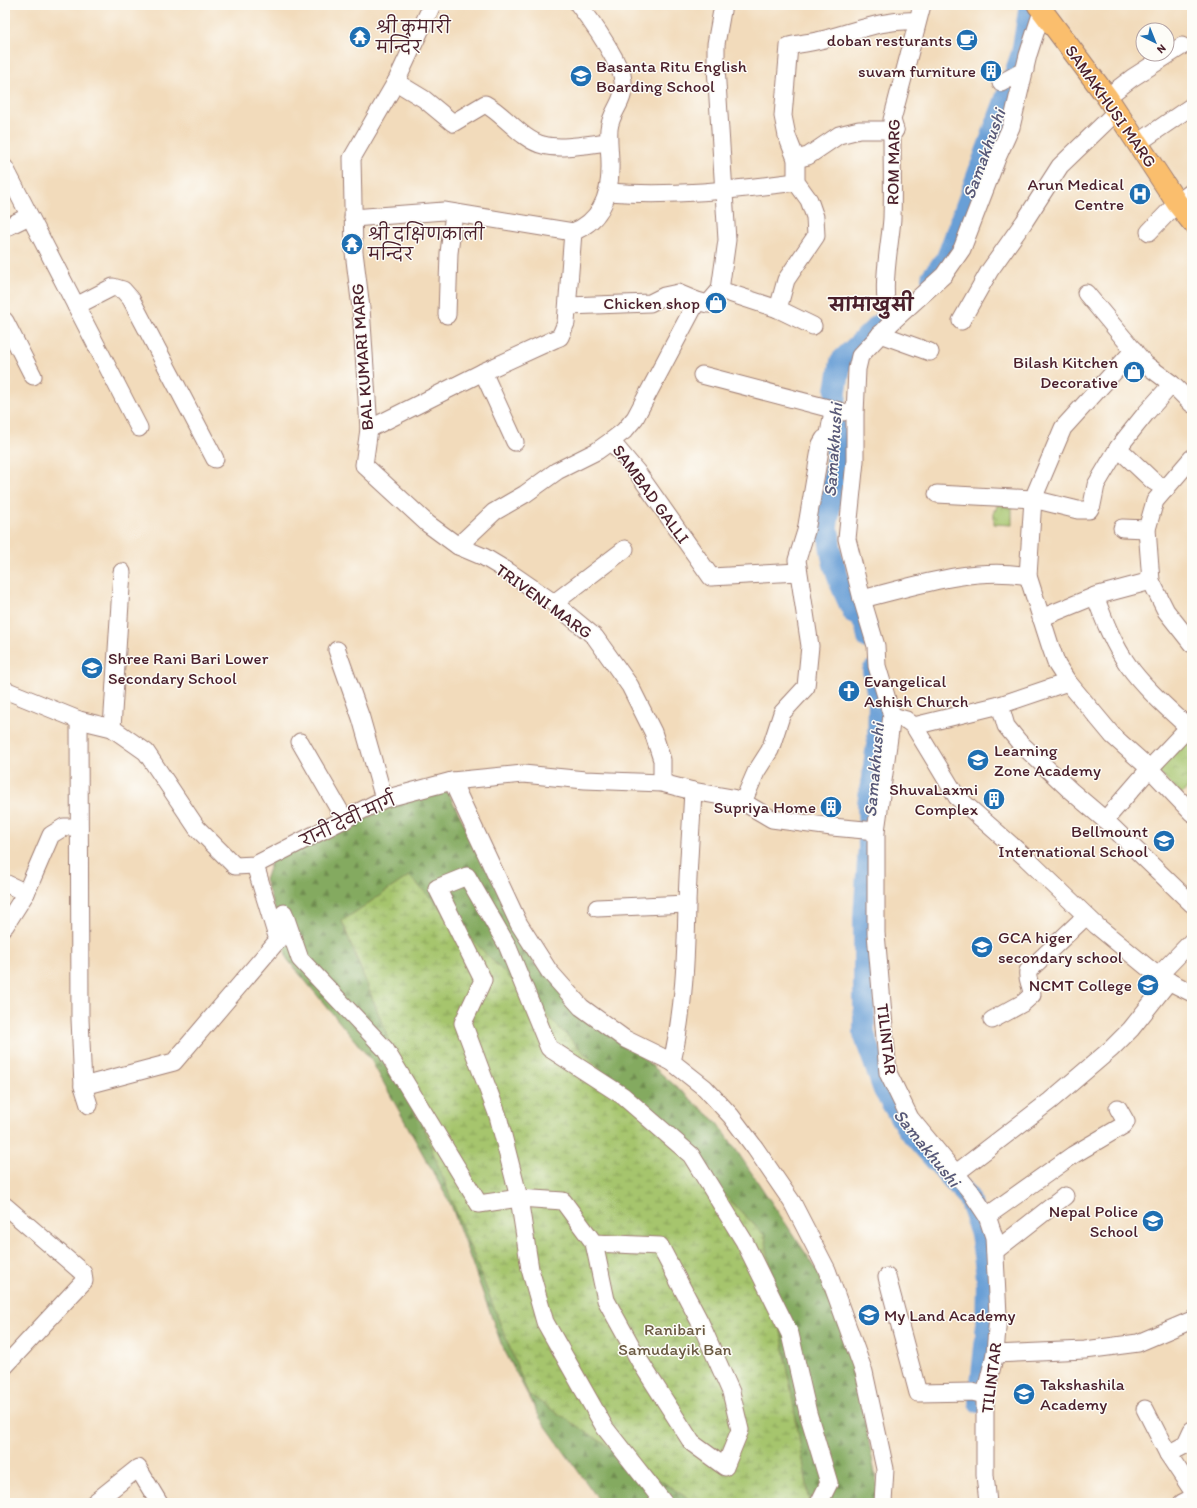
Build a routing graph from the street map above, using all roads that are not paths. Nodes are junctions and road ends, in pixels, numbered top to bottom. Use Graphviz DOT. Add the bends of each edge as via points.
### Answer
graph roads {
  1 [pos="432,5"];
  2 [pos="579,5"];
  3 [pos="722,5"];
  4 [pos="922,5"];
  5 [pos="1041,7"];
  6 [pos="917,21"];
  7 [pos="1182,46"];
  8 [pos="1025,70"];
  9 [pos="396,82"];
  10 [pos="1001,83"];
  11 [pos="1112,104"];
  12 [pos="1192,106"];
  13 [pos="895,130"];
  14 [pos="608,142"];
  15 [pos="1138,143"];
  16 [pos="796,159"];
  17 [pos="5,168"];
  18 [pos="796,182"];
  19 [pos="608,192"];
  20 [pos="725,192"];
  21 [pos="1184,198"];
  22 [pos="454,213"];
  23 [pos="29,216"];
  24 [pos="353,218"];
  25 [pos="1192,222"];
  26 [pos="5,228"];
  27 [pos="573,232"];
  28 [pos="1149,232"];
  29 [pos="720,290"];
  30 [pos="1086,293"];
  31 [pos="697,300"];
  32 [pos="76,306"];
  33 [pos="568,306"];
  34 [pos="778,309"];
  35 [pos="447,315"];
  36 [pos="890,316"];
  37 [pos="5,321"];
  38 [pos="961,321"];
  39 [pos="813,326"];
  40 [pos="880,334"];
  41 [pos="1134,350"];
  42 [pos="930,352"];
  43 [pos="483,372"];
  44 [pos="702,375"];
  45 [pos="33,376"];
  46 [pos="1172,384"];
  47 [pos="1192,404"];
  48 [pos="843,412"];
  49 [pos="139,428"];
  50 [pos="369,429"];
  51 [pos="611,441"];
  52 [pos="515,442"];
  53 [pos="1118,448"];
  54 [pos="1192,458"];
  55 [pos="215,459"];
  56 [pos="364,465"];
  57 [pos="1166,489"];
  58 [pos="937,494"];
  59 [pos="1033,499"];
  60 [pos="1122,528"];
  61 [pos="1147,529"];
  62 [pos="458,546"];
  63 [pos="625,548"];
  64 [pos="122,572"];
  65 [pos="798,572"];
  66 [pos="1028,576"];
  67 [pos="1151,581"];
  68 [pos="1095,596"];
  69 [pos="862,599"];
  70 [pos="554,603"];
  71 [pos="1041,618"];
  72 [pos="1192,644"];
  73 [pos="337,650"];
  74 [pos="1068,682"];
  75 [pos="5,690"];
  76 [pos="1000,705"];
  77 [pos="892,716"];
  78 [pos="79,720"];
  79 [pos="914,726"];
  80 [pos="112,728"];
  81 [pos="1190,730"];
  82 [pos="300,742"];
  83 [pos="1150,769"];
  84 [pos="452,781"];
  85 [pos="662,783"];
  86 [pos="693,791"];
  87 [pos="384,799"];
  88 [pos="743,802"];
  89 [pos="1192,813"];
  90 [pos="345,820"];
  91 [pos="1105,820"];
  92 [pos="79,827"];
  93 [pos="876,830"];
  94 [pos="255,865"];
  95 [pos="5,883"];
  96 [pos="26,892"];
  97 [pos="687,904"];
  98 [pos="1192,904"];
  99 [pos="598,908"];
  100 [pos="284,913"];
  101 [pos="1086,916"];
  102 [pos="5,926"];
  103 [pos="1192,941"];
  104 [pos="1164,978"];
  105 [pos="1192,993"];
  106 [pos="992,1020"];
  107 [pos="672,1062"];
  108 [pos="83,1086"];
  109 [pos="89,1105"];
  110 [pos="1118,1108"];
  111 [pos="955,1174"];
  112 [pos="1065,1196"];
  113 [pos="519,1198"];
  114 [pos="5,1206"];
  115 [pos="988,1216"];
  116 [pos="594,1243"];
  117 [pos="996,1251"];
  118 [pos="886,1277"];
  119 [pos="1192,1320"];
  120 [pos="995,1354"];
  121 [pos="5,1366"];
  122 [pos="985,1395"];
  123 [pos="1145,1409"];
  124 [pos="1192,1430"];
  125 [pos="1168,1454"];
  126 [pos="1192,1490"];
  127 [pos="1192,1498"];
  128 [pos="94,1503"];
  129 [pos="159,1503"];
  130 [pos="664,1503"];
  131 [pos="819,1503"];
  132 [pos="883,1503"];
  133 [pos="988,1503"];
  134 [pos="1182,1503"];
  1 -- 9 [label="street, BAL KUMARI MARG"];
  2 -- 14 [label="street" via="600,33 621,73 622,98 609,128"];
  3 -- 20 [label="street" via="716,44 716,67"];
  4 -- 6 [label="street, ROM MARG"];
  5 -- 8 [label="street"];
  5 -- 11 [label="main road, SAMAKHUSI MARG"];
  6 -- 13 [label="street, ROM MARG" via="892,120"];
  6 -- 16 [label="street" via="875,24 827,39 789,46 784,116 787,136"];
  7 -- 11 [label="street" via="1132,78"];
  8 -- 10 [label="street"];
  8 -- 36 [label="street" via="1011,127 962,249 944,276"];
  9 -- 14 [label="street" via="424,98 453,122 485,104 531,140 542,145"];
  9 -- 24 [label="street, BAL KUMARI MARG" via="352,158"];
  11 -- 15 [label="main road, SAMAKHUSI MARG"];
  11 -- 38 [label="street" via="1060,166 990,270"];
  12 -- 15 [label="street"];
  13 -- 16 [label="street" via="859,130 839,136 808,156"];
  13 -- 36 [label="street, ROM MARG" via="892,135 892,219 885,280"];
  14 -- 19 [label="street"];
  15 -- 21 [label="main road, SAMAKHUSI MARG"];
  16 -- 18 [label="street"];
  17 -- 23 [label="street"];
  18 -- 20 [label="street"];
  18 -- 34 [label="street" via="809,200 816,217 816,236 786,280"];
  19 -- 20 [label="street" via="644,195"];
  19 -- 27 [label="street" via="596,216"];
  20 -- 29 [label="street" via="728,240"];
  21 -- 25 [label="main road, SAMAKHUSI MARG"];
  21 -- 28 [label="street"];
  22 -- 24 [label="street" via="444,211"];
  22 -- 27 [label="street"];
  22 -- 35 [label="street" via="449,253"];
  23 -- 26 [label="street"];
  23 -- 32 [label="street"];
  24 -- 50 [label="street, BAL KUMARI MARG"];
  27 -- 33 [label="street"];
  29 -- 31 [label="street" via="708,304"];
  29 -- 34 [label="street"];
  30 -- 41 [label="street"];
  31 -- 33 [label="street" via="678,293 650,303"];
  31 -- 51 [label="street, SAMBAD GALLI" via="635,418"];
  32 -- 49 [label="street"];
  32 -- 55 [label="street" via="113,287 123,290 131,299"];
  33 -- 43 [label="street" via="566,323 560,337"];
  34 -- 39 [label="street"];
  36 -- 40 [label="street"];
  37 -- 45 [label="street"];
  40 -- 42 [label="street"];
  40 -- 48 [label="street" via="860,356"];
  41 -- 46 [label="street" via="1146,364"];
  41 -- 59 [label="street" via="1063,428"];
  43 -- 50 [label="street"];
  43 -- 52 [label="street"];
  44 -- 48 [label="street"];
  46 -- 47 [label="street"];
  46 -- 53 [label="street"];
  48 -- 65 [label="street" via="828,440 824,439 821,444 806,531 797,560"];
  48 -- 69 [label="street" via="856,461 847,539"];
  50 -- 56 [label="street, BAL KUMARI MARG"];
  51 -- 62 [label="street" via="557,471 494,512"];
  51 -- 65 [label="street, SAMBAD GALLI" via="637,472 711,577"];
  53 -- 57 [label="street" via="1153,481"];
  53 -- 59 [label="street" via="1096,485 1089,510 1078,510"];
  54 -- 57 [label="street"];
  56 -- 62 [label="street, TRIVENI MARG" via="428,524"];
  57 -- 61 [label="street" via="1155,501"];
  58 -- 59 [label="street"];
  59 -- 66 [label="street"];
  60 -- 61 [label="street"];
  61 -- 67 [label="street"];
  62 -- 70 [label="street, TRIVENI MARG" via="496,565"];
  63 -- 70 [label="street"];
  64 -- 80 [label="street"];
  65 -- 88 [label="street" via="810,646 806,687 782,713 770,750 756,772"];
  66 -- 69 [label="street" via="999,573 955,577"];
  66 -- 71 [label="street"];
  67 -- 68 [label="street"];
  67 -- 72 [label="street" via="1166,611"];
  68 -- 71 [label="street"];
  68 -- 81 [label="street" via="1109,632 1128,666"];
  69 -- 77 [label="street" via="873,632 877,666"];
  70 -- 85 [label="street, TRIVENI MARG" via="595,637 630,686 653,732 662,760"];
  71 -- 74 [label="street" via="1058,665"];
  73 -- 87 [label="street" via="361,718"];
  74 -- 76 [label="street"];
  74 -- 83 [label="street" via="1113,736"];
  75 -- 78 [label="street, रानी देवी मार्ग"];
  76 -- 79 [label="street"];
  76 -- 91 [label="street" via="1006,726 1019,742"];
  77 -- 79 [label="street" via="906,720"];
  77 -- 93 [label="street, TILINTAR"];
  78 -- 80 [label="street, रानी देवी मार्ग"];
  78 -- 92 [label="street"];
  79 -- 101 [label="street" via="957,797"];
  80 -- 94 [label="street, रानी देवी मार्ग" via="146,752 197,828 235,866"];
  81 -- 83 [label="street"];
  82 -- 90 [label="street"];
  83 -- 89 [label="street"];
  83 -- 91 [label="street"];
  84 -- 85 [label="street, रानी देवी मार्ग" via="523,774"];
  84 -- 87 [label="street, रानी देवी मार्ग"];
  84 -- 107 [label="street" via="519,924 549,971 587,1011 625,1039"];
  85 -- 86 [label="street, रानी देवी मार्ग"];
  86 -- 88 [label="street, रानी देवी मार्ग"];
  86 -- 97 [label="street"];
  87 -- 90 [label="street, रानी देवी मार्ग"];
  88 -- 93 [label="street, रानी देवी मार्ग" via="772,819"];
  90 -- 94 [label="street, रानी देवी मार्ग"];
  91 -- 98 [label="street"];
  92 -- 96 [label="street" via="64,827 51,835"];
  92 -- 108 [label="street"];
  93 -- 111 [label="street, TILINTAR" via="876,933 888,1073 910,1118"];
  94 -- 108 [label="street" via="278,940 174,1062"];
  95 -- 96 [label="street"];
  96 -- 102 [label="street"];
  97 -- 99 [label="street"];
  97 -- 107 [label="street" via="687,957 680,1028"];
  100 -- 113 [label="street" via="300,959 385,1049 479,1204"];
  101 -- 104 [label="street"];
  101 -- 106 [label="street" via="1028,971 1032,995 1024,1003"];
  103 -- 104 [label="street"];
  104 -- 105 [label="street"];
  104 -- 111 [label="street" via="1131,1029 1111,1049 1050,1101"];
  107 -- 132 [label="street" via="705,1088 756,1148 792,1202 827,1270 864,1372 885,1469"];
  108 -- 109 [label="street"];
  110 -- 115 [label="street" via="1126,1122 1124,1125 1073,1155"];
  111 -- 115 [label="street, TILINTAR"];
  112 -- 117 [label="street"];
  113 -- 116 [label="street" via="564,1201"];
  113 -- 130 [label="street" via="530,1269 545,1322 605,1428"];
  113 -- 131 [label="street" via="498,1116 463,1023 483,980 437,888 467,876 507,945 549,1048 623,1096 691,1155 744,1241 790,1334 808,1413 829,1483"];
  114 -- 121 [label="street" via="83,1274 84,1281"];
  115 -- 117 [label="street, TILINTAR"];
  116 -- 116 [label="street" via="660,1246 700,1322 731,1392 740,1430 725,1467 692,1443 639,1360 606,1300"];
  117 -- 120 [label="street, TILINTAR" via="998,1315"];
  118 -- 122 [label="street" via="918,1393 972,1392"];
  119 -- 120 [label="street" via="1138,1343 1085,1350"];
  120 -- 122 [label="street, TILINTAR"];
  122 -- 133 [label="street, TILINTAR" via="985,1475"];
  123 -- 125 [label="street"];
  124 -- 125 [label="street" via="1185,1445"];
  125 -- 126 [label="street"];
  127 -- 134 [label="street"];
  128 -- 129 [label="street" via="138,1468"];
}
